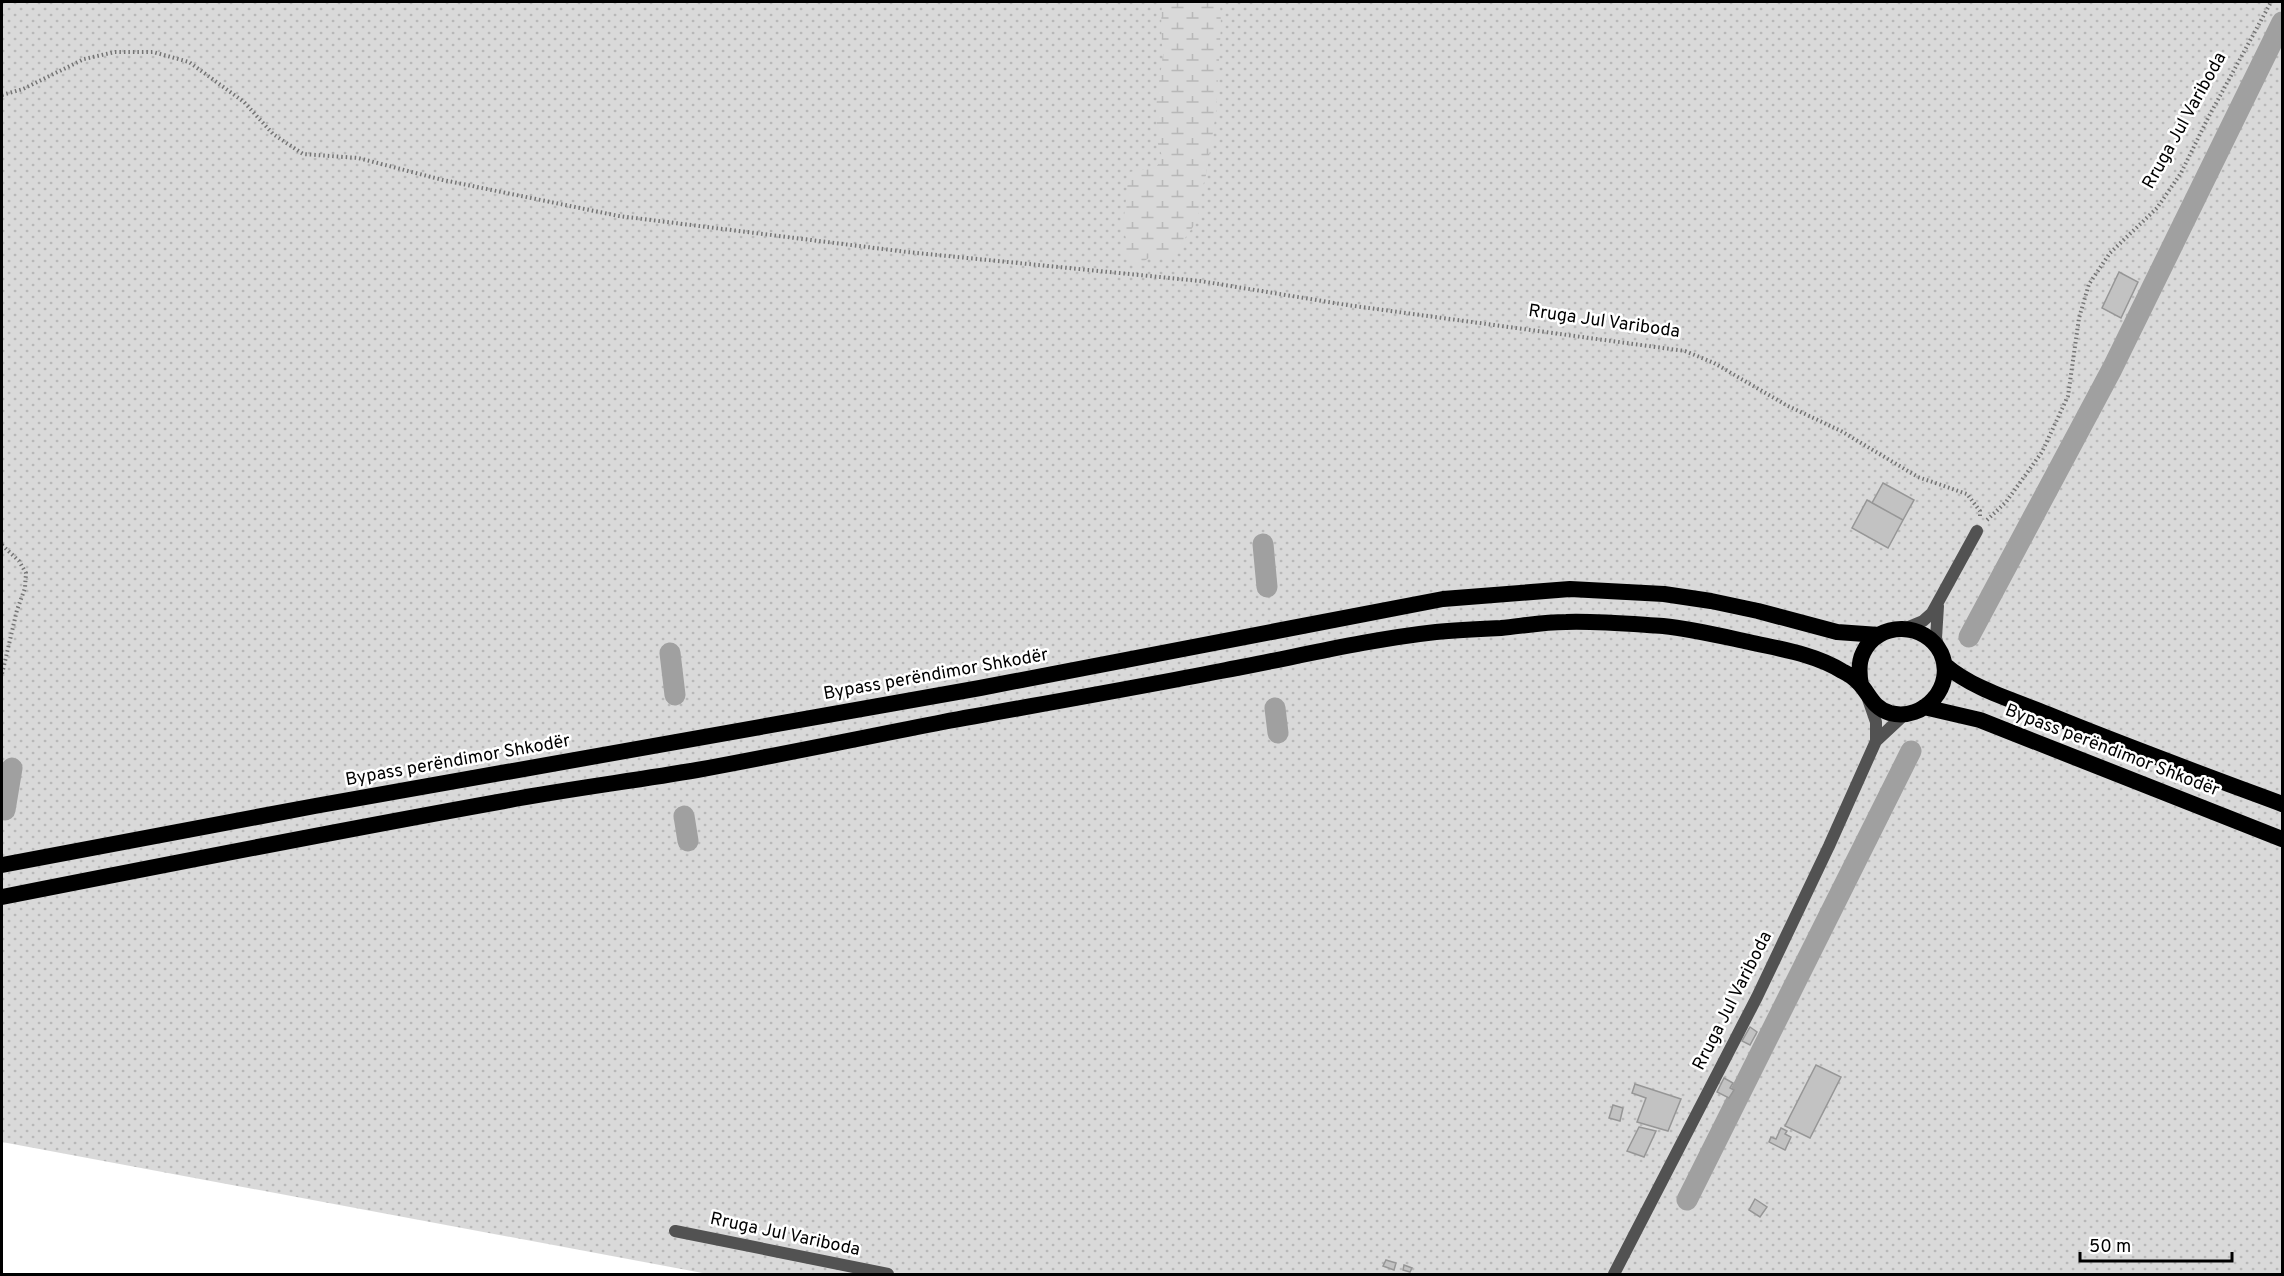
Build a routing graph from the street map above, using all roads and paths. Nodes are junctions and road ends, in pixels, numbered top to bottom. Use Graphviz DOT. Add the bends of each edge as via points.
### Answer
graph roads {
  1 [pos="2271,2"];
  2 [pos="2,95"];
  3 [pos="1977,531"];
  4 [pos="2,545"];
  5 [pos="1938,604"];
  6 [pos="1906,628"];
  7 [pos="1879,635"];
  8 [pos="1942,658"];
  9 [pos="2,674"];
  10 [pos="1864,691"];
  11 [pos="1924,707"];
  12 [pos="1905,714"];
  13 [pos="1876,741"];
  14 [pos="2283,804"];
  15 [pos="2283,838"];
  16 [pos="2,865"];
  17 [pos="2,897"];
  18 [pos="675,1231"];
  19 [pos="888,1275"];
  20 [pos="1614,1275"];
  1 -- 3 [label="path, Rruga Jul Variboda" via="2181,172 2157,208 2110,253 2089,284 2079,318 2068,396 2042,452 2006,502"];
  2 -- 3 [label="path, Rruga Jul Variboda" via="84,59 116,51 153,52 189,62 244,102 273,134 303,154 358,158 443,180 619,216 908,252 1200,281 1685,351 1841,431 1918,477 1967,494 1980,511"];
  3 -- 5 [label="street"];
  4 -- 9 [label="path" via="26,573 26,588"];
  5 -- 6 [label="street" via="1923,621"];
  5 -- 8 [label="street" via="1936,638"];
  6 -- 7 [label="highway, Bypass perëndimor Shkodër"];
  6 -- 8 [label="highway, Bypass perëndimor Shkodër" via="1932,640"];
  7 -- 10 [label="highway" via="1864,649 1859,671"];
  7 -- 16 [label="highway, Bypass perëndimor Shkodër" via="1837,632 1711,601 1654,593 1570,589 1443,599 980,688"];
  8 -- 11 [label="highway" via="1944,679 1939,693"];
  8 -- 14 [label="highway, Bypass perëndimor Shkodër" via="1960,678 2006,698"];
  10 -- 12 [label="highway" via="1878,707"];
  10 -- 13 [label="street" via="1876,722"];
  10 -- 17 [label="highway" via="1843,671 1791,651 1669,627 1565,622 1433,633 323,834"];
  11 -- 12 [label="highway"];
  11 -- 15 [label="highway, Bypass perëndimor Shkodër" via="1980,720"];
  12 -- 13 [label="street, Rruga Jul Variboda"];
  13 -- 20 [label="street, Rruga Jul Variboda" via="1757,997"];
  18 -- 19 [label="street, Rruga Jul Variboda"];
}
